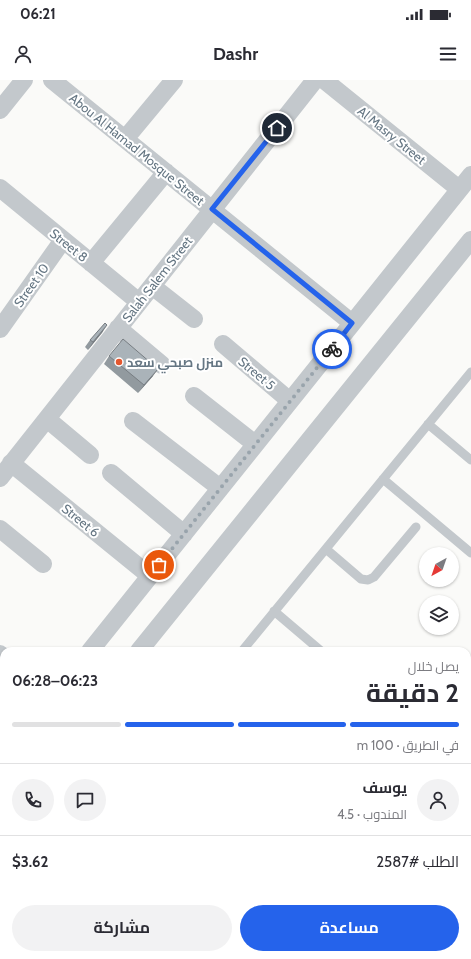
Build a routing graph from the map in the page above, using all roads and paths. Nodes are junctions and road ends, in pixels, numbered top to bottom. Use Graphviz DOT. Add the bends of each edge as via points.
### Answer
graph roads {
  1 [pos="24,80"];
  2 [pos="52,80"];
  3 [pos="174,80"];
  4 [pos="315,80"];
  5 [pos="324,80"];
  6 [pos="0,110"];
  7 [pos="126,139"];
  8 [pos="166,172"];
  9 [pos="471,175"];
  10 [pos="0,188"];
  11 [pos="459,189"];
  12 [pos="212,209"];
  13 [pos="63,240"];
  14 [pos="471,240"];
  15 [pos="91,263"];
  16 [pos="152,286"];
  17 [pos="139,302"];
  18 [pos="194,319"];
  19 [pos="352,323"];
  20 [pos="118,328"];
  21 [pos="0,329"];
  22 [pos="223,344"];
  23 [pos="162,365"];
  24 [pos="471,372"];
  25 [pos="194,396"];
  26 [pos="290,401"];
  27 [pos="47,419"];
  28 [pos="133,421"];
  29 [pos="428,424"];
  30 [pos="255,444"];
  31 [pos="90,455"];
  32 [pos="471,460"];
  33 [pos="11,463"];
  34 [pos="111,472"];
  35 [pos="0,478"];
  36 [pos="383,479"];
  37 [pos="220,488"];
  38 [pos="416,527"];
  39 [pos="0,529"];
  40 [pos="184,534"];
  41 [pos="326,549"];
  42 [pos="471,552"];
  43 [pos="43,564"];
  44 [pos="150,576"];
  45 [pos="274,611"];
  46 [pos="93,647"];
  47 [pos="142,647"];
  48 [pos="245,647"];
  49 [pos="316,647"];
  1 -- 6 [label="street"];
  2 -- 7 [label="street, Abou Al Hamad Mosque Street"];
  3 -- 7 [label="street"];
  4 -- 12 [label="street, Salah Salem Street"];
  5 -- 11 [label="street, Al Masry Street"];
  7 -- 8 [label="street, Abou Al Hamad Mosque Street"];
  8 -- 12 [label="street, Abou Al Hamad Mosque Street"];
  8 -- 15 [label="street"];
  9 -- 11 [label="street"];
  10 -- 13 [label="street, Street 8"];
  11 -- 19 [label="street"];
  12 -- 16 [label="street, Salah Salem Street"];
  12 -- 19 [label="street, Abou Al Hamad Mosque Street"];
  13 -- 15 [label="street, Street 8"];
  13 -- 21 [label="street, Street 10"];
  14 -- 47 [label="street"];
  15 -- 17 [label="street, Street 8"];
  16 -- 17 [label="street, Salah Salem Street"];
  16 -- 18 [label="street"];
  17 -- 20 [label="street, Salah Salem Street"];
  19 -- 26 [label="street"];
  20 -- 23 [label="street"];
  20 -- 27 [label="street, Salah Salem Street"];
  22 -- 26 [label="street, Street 5"];
  24 -- 29 [label="lane"];
  25 -- 30 [label="street"];
  26 -- 30 [label="street"];
  27 -- 31 [label="street"];
  27 -- 33 [label="street, Salah Salem Street"];
  28 -- 37 [label="street"];
  29 -- 32 [label="lane"];
  29 -- 36 [label="lane"];
  30 -- 37 [label="street"];
  33 -- 35 [label="street, Salah Salem Street"];
  33 -- 44 [label="street, Street 6"];
  34 -- 40 [label="street"];
  36 -- 41 [label="lane"];
  36 -- 42 [label="lane"];
  37 -- 40 [label="street"];
  38 -- 41 [label="lane" via="374,577 368,580 361,579"];
  39 -- 43 [label="street"];
  40 -- 44 [label="street"];
  41 -- 45 [label="lane"];
  44 -- 46 [label="street"];
  45 -- 48 [label="lane"];
  45 -- 49 [label="lane"];
}
